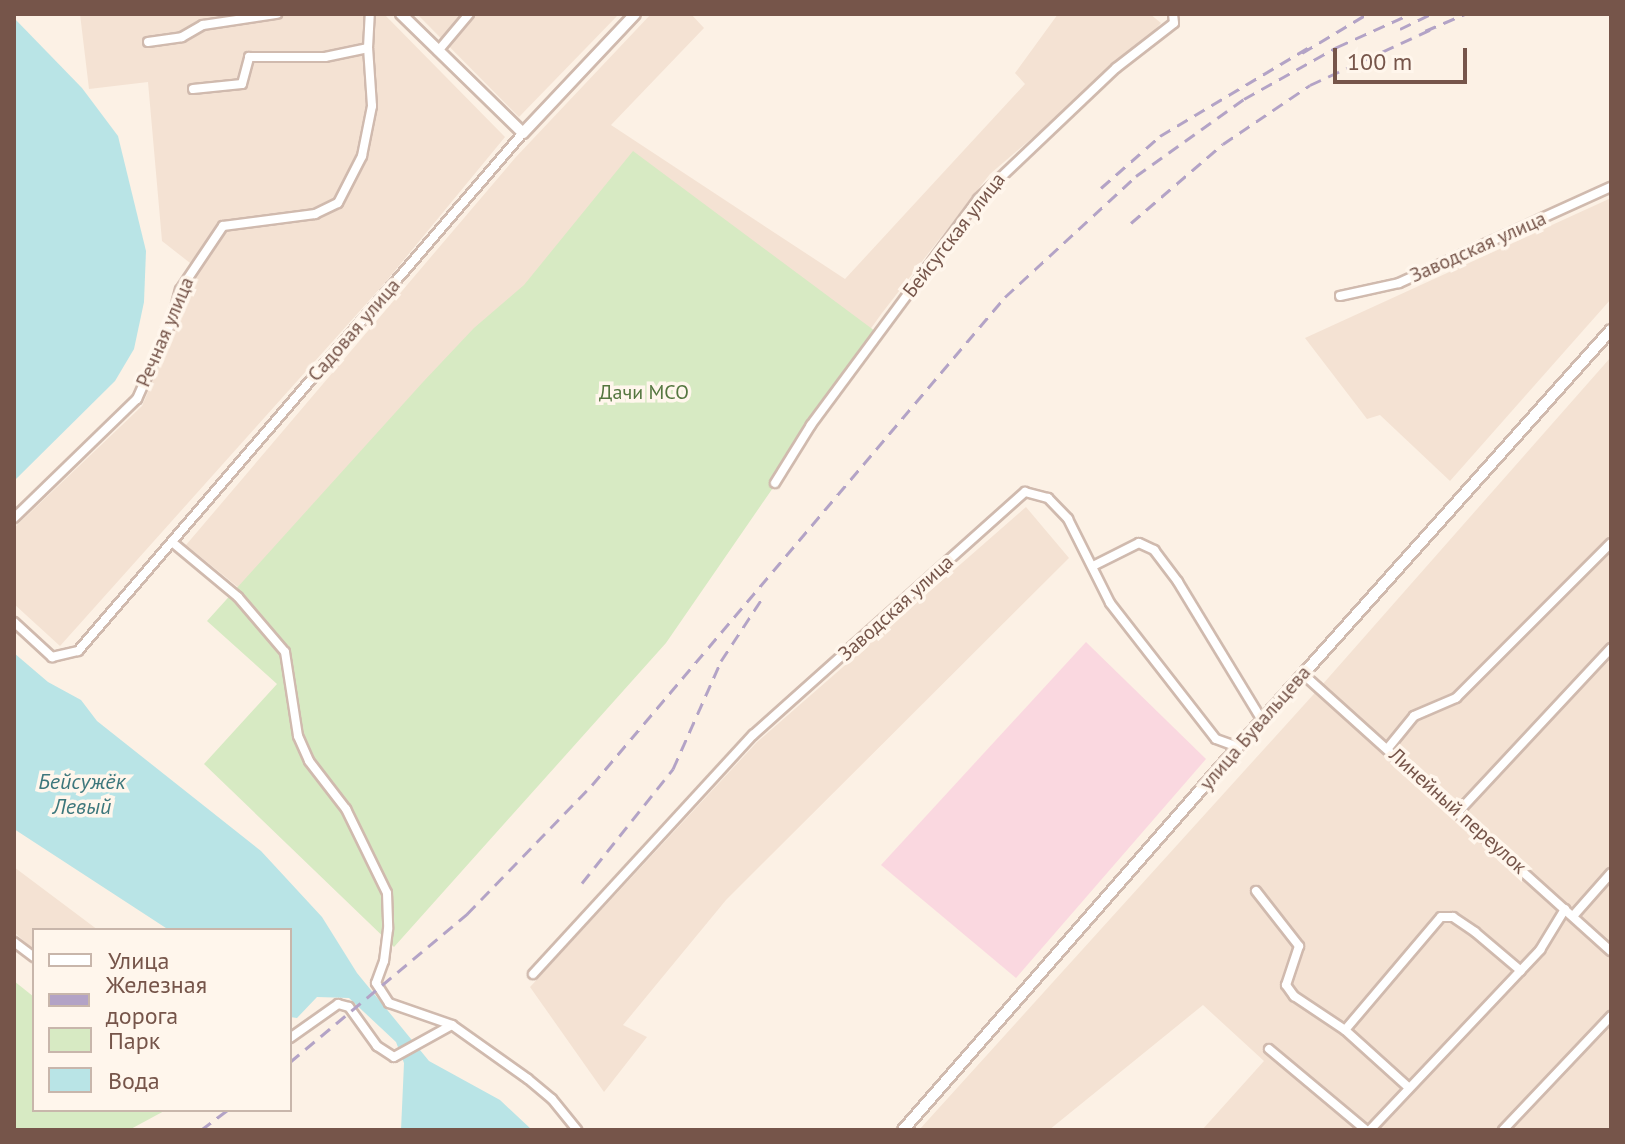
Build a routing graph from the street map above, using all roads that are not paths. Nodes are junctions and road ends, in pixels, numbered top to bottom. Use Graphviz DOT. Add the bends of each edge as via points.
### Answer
graph roads {
  1 [pos="277,14"];
  2 [pos="370,14"];
  3 [pos="401,14"];
  4 [pos="469,14"];
  5 [pos="635,14"];
  6 [pos="1173,19"];
  7 [pos="148,42"];
  8 [pos="368,48"];
  9 [pos="438,51"];
  10 [pos="193,89"];
  11 [pos="523,133"];
  12 [pos="1611,187"];
  13 [pos="1340,296"];
  14 [pos="1611,330"];
  15 [pos="775,483"];
  16 [pos="14,518"];
  17 [pos="172,542"];
  18 [pos="1611,543"];
  19 [pos="1093,566"];
  20 [pos="14,622"];
  21 [pos="1611,648"];
  22 [pos="1303,674"];
  23 [pos="1262,720"];
  24 [pos="1238,747"];
  25 [pos="1388,748"];
  26 [pos="1459,811"];
  27 [pos="1611,873"];
  28 [pos="1256,891"];
  29 [pos="1570,912"];
  30 [pos="14,942"];
  31 [pos="1611,951"];
  32 [pos="32,956"];
  33 [pos="1521,971"];
  34 [pos="533,974"];
  35 [pos="1611,1016"];
  36 [pos="452,1025"];
  37 [pos="1345,1030"];
  38 [pos="292,1037"];
  39 [pos="1269,1049"];
  40 [pos="1408,1087"];
  41 [pos="577,1130"];
  42 [pos="903,1130"];
  43 [pos="1368,1130"];
  44 [pos="1503,1130"];
  1 -- 7 [label="street" via="203,25 182,37"];
  2 -- 8 [label="street, Речная улица"];
  3 -- 9 [label="street"];
  4 -- 9 [label="street"];
  5 -- 11 [label="street, Садовая улица"];
  6 -- 15 [label="street, Бейсугская улица" via="978,199 811,425"];
  8 -- 10 [label="street" via="325,57 249,57 242,84"];
  8 -- 16 [label="street, Речная улица" via="372,106 362,156 338,203 315,214 223,226 180,290 137,399"];
  9 -- 11 [label="street"];
  11 -- 17 [label="street, Садовая улица"];
  12 -- 13 [label="street, Заводская улица" via="1399,283"];
  14 -- 22 [label="street, улица Бувальцева"];
  17 -- 20 [label="street, Садовая улица" via="78,651 52,657"];
  17 -- 36 [label="street" via="238,597 285,652 298,736 309,761 346,809 387,893 388,929 376,983 389,1003"];
  18 -- 25 [label="street" via="1456,698 1414,716"];
  19 -- 23 [label="street" via="1139,543 1154,550"];
  19 -- 24 [label="street, Заводская улица" via="1110,603 1216,739"];
  19 -- 34 [label="street, Заводская улица" via="1068,519 1048,498 1025,492 753,735"];
  21 -- 26 [label="street"];
  22 -- 23 [label="street, улица Бувальцева"];
  22 -- 25 [label="street, Линейный переулок"];
  23 -- 24 [label="street, улица Бувальцева"];
  24 -- 42 [label="street, улица Бувальцева"];
  25 -- 26 [label="street, Линейный переулок"];
  26 -- 29 [label="street, Линейный переулок"];
  27 -- 29 [label="street"];
  28 -- 37 [label="street" via="1299,946 1286,985"];
  29 -- 31 [label="street, Линейный переулок"];
  29 -- 33 [label="street"];
  30 -- 32 [label="street"];
  33 -- 37 [label="street" via="1453,917 1441,917"];
  33 -- 40 [label="street"];
  35 -- 44 [label="street"];
  36 -- 38 [label="street" via="394,1057 377,1046 349,1007 338,1004"];
  36 -- 41 [label="street" via="552,1099"];
  37 -- 40 [label="street"];
  39 -- 43 [label="street"];
  40 -- 43 [label="street"];
}
